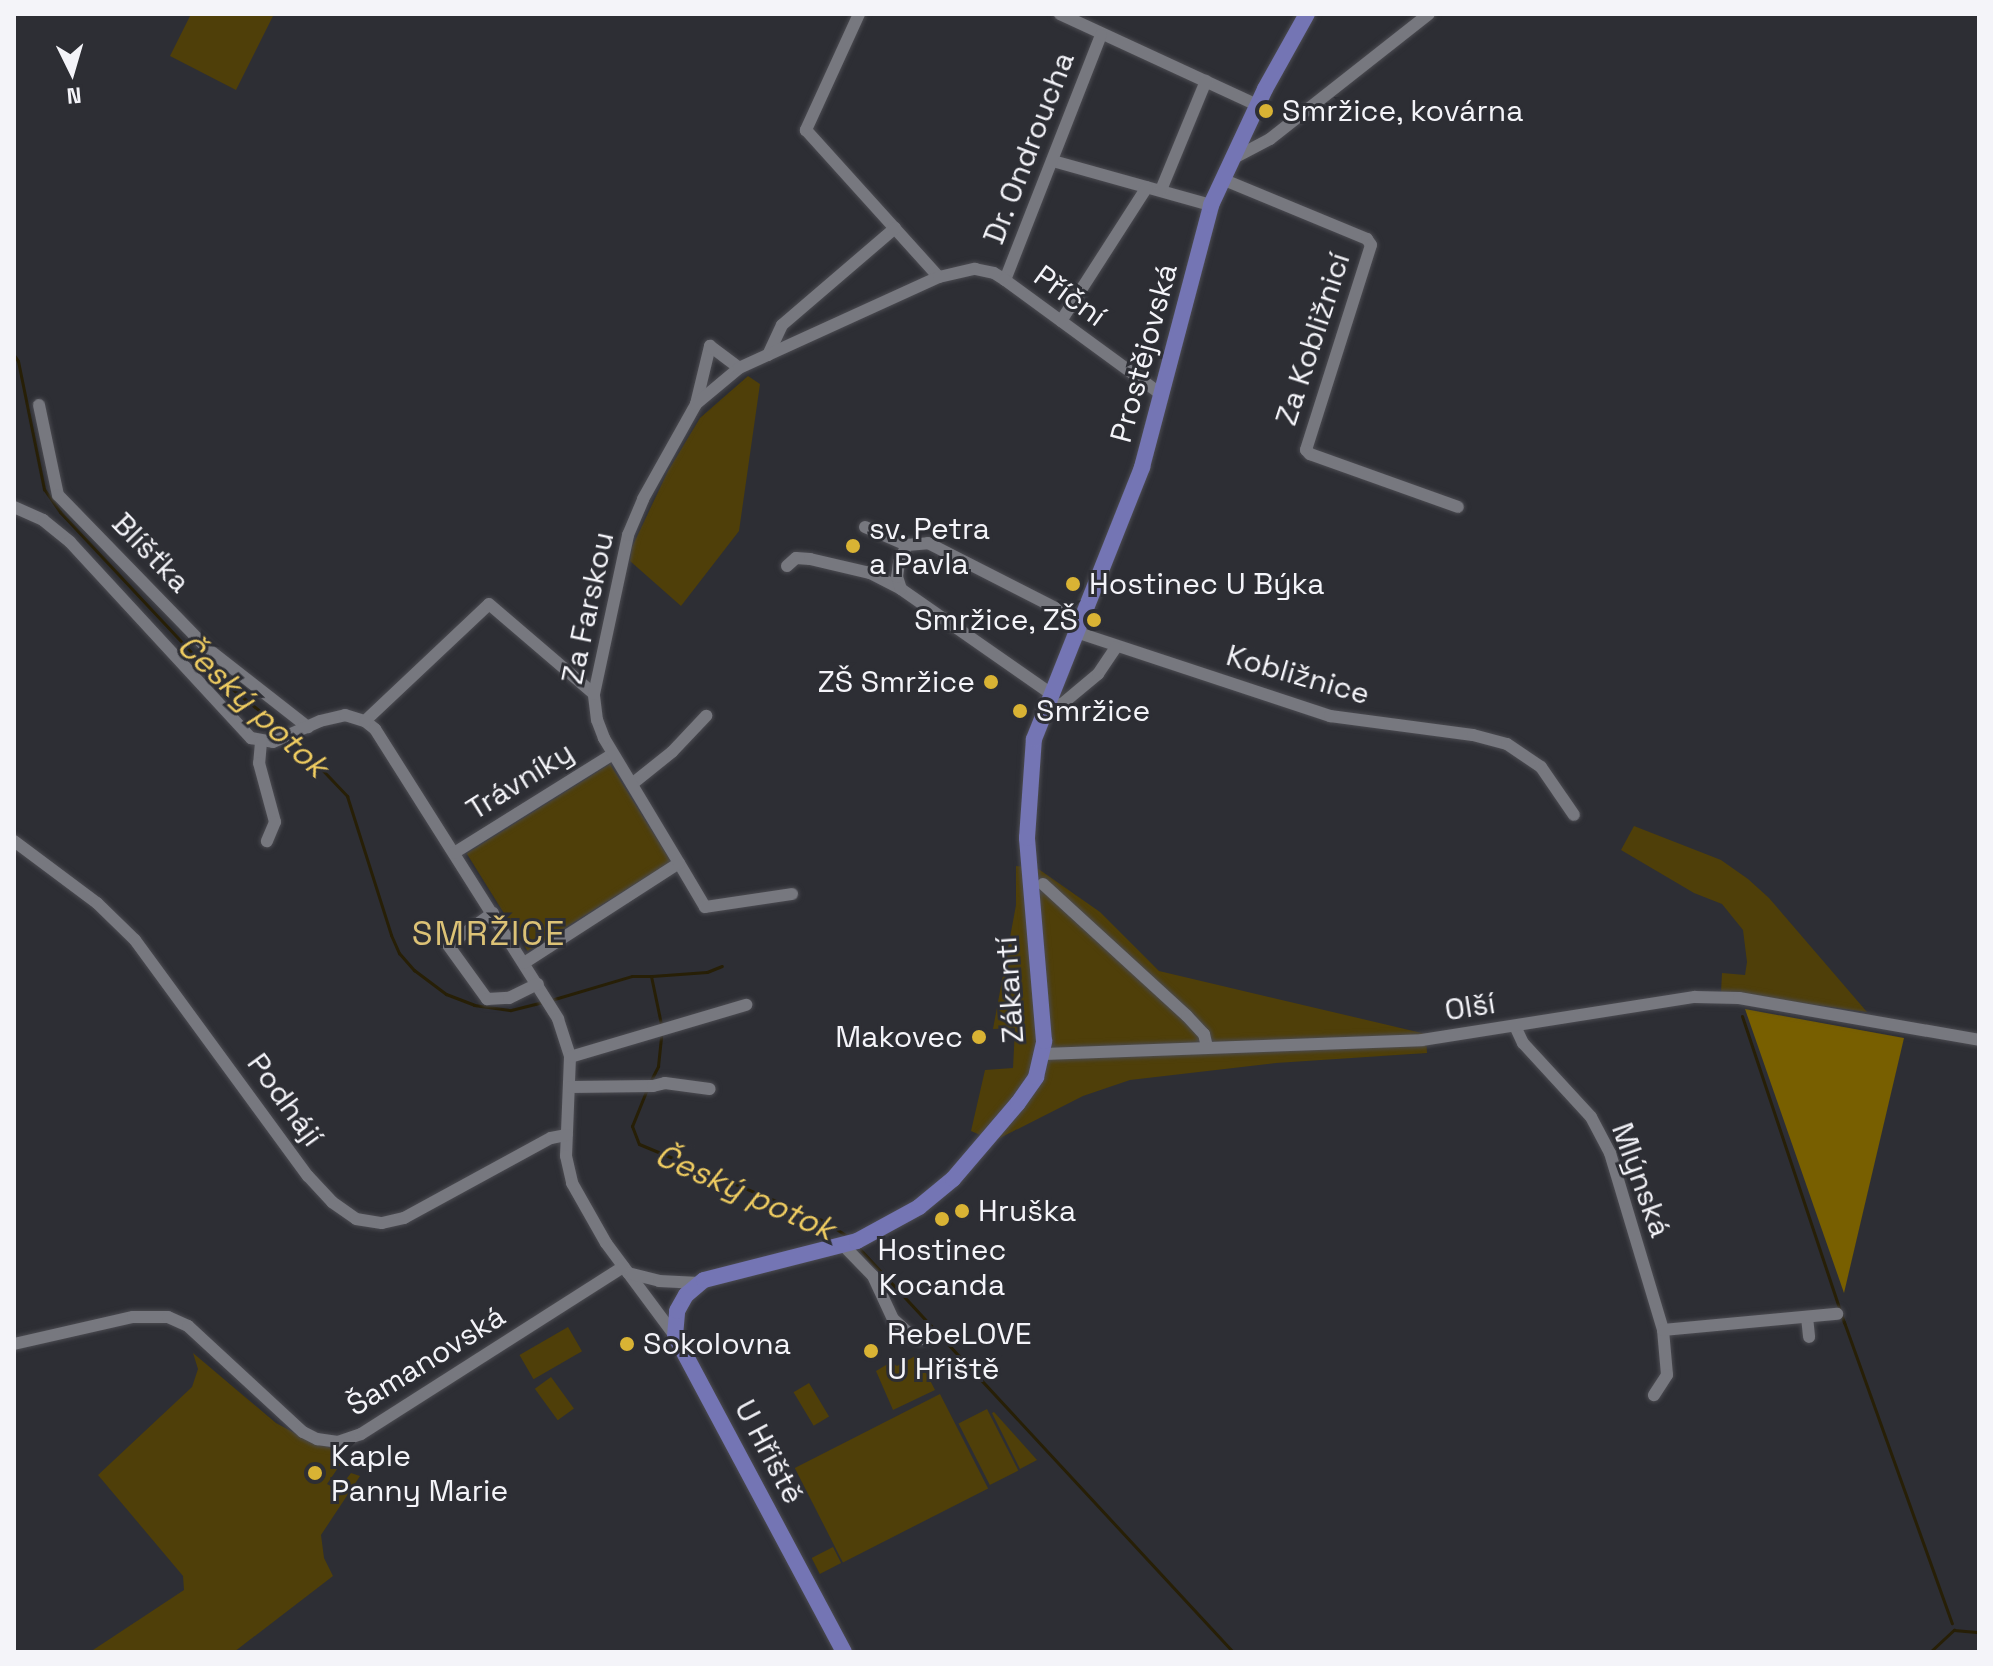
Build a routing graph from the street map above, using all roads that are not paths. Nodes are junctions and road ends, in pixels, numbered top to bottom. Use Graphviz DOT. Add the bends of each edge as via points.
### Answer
graph roads {
  1 [pos="859,14"];
  2 [pos="1060,14"];
  3 [pos="1307,14"];
  4 [pos="1429,14"];
  5 [pos="1101,35"];
  6 [pos="1206,81"];
  7 [pos="1257,105"];
  8 [pos="1232,159"];
  9 [pos="1053,161"];
  10 [pos="1222,179"];
  11 [pos="1147,187"];
  12 [pos="1161,190"];
  13 [pos="1211,205"];
  14 [pos="895,228"];
  15 [pos="939,277"];
  16 [pos="1005,280"];
  17 [pos="1061,321"];
  18 [pos="768,355"];
  19 [pos="739,368"];
  20 [pos="1162,395"];
  21 [pos="696,404"];
  22 [pos="39,405"];
  23 [pos="14,507"];
  24 [pos="1458,507"];
  25 [pos="865,527"];
  26 [pos="907,545"];
  27 [pos="787,566"];
  28 [pos="901,589"];
  29 [pos="1078,627"];
  30 [pos="1116,647"];
  31 [pos="1050,693"];
  32 [pos="594,694"];
  33 [pos="1043,710"];
  34 [pos="706,716"];
  35 [pos="365,721"];
  36 [pos="303,729"];
  37 [pos="261,742"];
  38 [pos="613,754"];
  39 [pos="632,784"];
  40 [pos="1574,815"];
  41 [pos="14,841"];
  42 [pos="267,841"];
  43 [pos="454,853"];
  44 [pos="679,863"];
  45 [pos="1043,884"];
  46 [pos="792,894"];
  47 [pos="493,913"];
  48 [pos="524,963"];
  49 [pos="540,987"];
  50 [pos="746,1005"];
  51 [pos="1515,1026"];
  52 [pos="1979,1040"];
  53 [pos="1207,1047"];
  54 [pos="1043,1054"];
  55 [pos="570,1057"];
  56 [pos="570,1087"];
  57 [pos="710,1089"];
  58 [pos="567,1135"];
  59 [pos="844,1245"];
  60 [pos="625,1270"];
  61 [pos="699,1283"];
  62 [pos="1837,1314"];
  63 [pos="1807,1317"];
  64 [pos="1663,1330"];
  65 [pos="675,1336"];
  66 [pos="1809,1337"];
  67 [pos="922,1339"];
  68 [pos="14,1344"];
  69 [pos="1654,1395"];
  70 [pos="844,1652"];
  1 -- 14 [label="street" via="806,130"];
  2 -- 5 [label="street"];
  3 -- 7 [label="main road, Prostějovská"];
  4 -- 8 [label="street" via="1270,139"];
  5 -- 6 [label="street"];
  5 -- 9 [label="street, Dr. Ondroucha"];
  6 -- 7 [label="street"];
  6 -- 12 [label="street"];
  7 -- 8 [label="main road, Prostějovská"];
  8 -- 10 [label="main road, Prostějovská"];
  9 -- 11 [label="street"];
  9 -- 16 [label="street, Dr. Ondroucha"];
  10 -- 13 [label="main road, Prostějovská"];
  10 -- 24 [label="street, Za Kobližnicí" via="1371,245 1306,450"];
  11 -- 12 [label="street"];
  11 -- 17 [label="street"];
  12 -- 13 [label="street"];
  13 -- 20 [label="main road, Prostějovská"];
  14 -- 15 [label="street"];
  14 -- 18 [label="street" via="798,310 774,337"];
  15 -- 16 [label="street, Příční" via="975,269"];
  15 -- 18 [label="street, Příční"];
  16 -- 17 [label="street, Příční"];
  17 -- 20 [label="street, Příční"];
  18 -- 19 [label="street, Příční"];
  19 -- 21 [label="street, Za Farskou"];
  19 -- 21 [label="street" via="710,346"];
  20 -- 29 [label="main road, Prostějovská" via="1133,493"];
  21 -- 32 [label="street, Za Farskou" via="628,535"];
  22 -- 36 [label="street, Blíšťka" via="58,495 208,649"];
  23 -- 37 [label="street, Blíšťka" via="43,520 70,542 242,731"];
  25 -- 26 [label="street, Kobližnice"];
  26 -- 28 [label="street" via="898,567"];
  26 -- 29 [label="street, Kobližnice" via="928,543"];
  27 -- 28 [label="street" via="796,558 810,559 870,573"];
  28 -- 31 [label="street"];
  29 -- 30 [label="street, Kobližnice"];
  29 -- 31 [label="main road, Prostějovská"];
  30 -- 33 [label="street" via="1098,674 1062,704"];
  30 -- 40 [label="street, Kobližnice" via="1330,716 1507,744 1541,767"];
  31 -- 33 [label="main road, Prostějovská"];
  32 -- 35 [label="street" via="489,604"];
  32 -- 38 [label="street, Za Farskou" via="597,720"];
  33 -- 54 [label="main road, Zákantí" via="1030,760 1027,838"];
  34 -- 39 [label="street"];
  35 -- 36 [label="street" via="345,715"];
  35 -- 43 [label="street, Trávníky"];
  36 -- 37 [label="street"];
  37 -- 42 [label="street" via="259,763 275,822"];
  38 -- 39 [label="street, Za Farskou"];
  38 -- 43 [label="street, Trávníky"];
  39 -- 44 [label="street"];
  41 -- 58 [label="street, Podhájí" via="97,903 135,940 316,1187 356,1219 382,1223 404,1218 551,1138"];
  43 -- 47 [label="street, Trávníky"];
  44 -- 46 [label="street" via="705,907"];
  44 -- 48 [label="street"];
  45 -- 53 [label="street" via="1187,1016 1204,1034"];
  47 -- 48 [label="street, Trávníky"];
  47 -- 49 [label="street" via="448,945 487,999"];
  48 -- 49 [label="street, Trávníky"];
  49 -- 55 [label="street, Trávníky"];
  50 -- 55 [label="street"];
  51 -- 52 [label="street, Olší" via="1695,997 1739,998"];
  51 -- 53 [label="street, Olší" via="1422,1040"];
  51 -- 64 [label="street, Mlýnská" via="1523,1043 1603,1136"];
  53 -- 54 [label="street, Olší"];
  54 -- 59 [label="main road, Zákantí" via="1026,1093 943,1189"];
  55 -- 56 [label="street, Trávníky"];
  56 -- 57 [label="street" via="665,1083"];
  56 -- 58 [label="street, Trávníky"];
  58 -- 60 [label="street, Trávníky" via="574,1190"];
  59 -- 61 [label="main road, Zákantí"];
  59 -- 67 [label="street" via="873,1276 893,1319"];
  60 -- 61 [label="street" via="659,1281"];
  60 -- 65 [label="street, Trávníky"];
  60 -- 68 [label="street, Šamanovská" via="361,1434 338,1442 317,1439 298,1428 188,1326 168,1317 142,1315"];
  61 -- 65 [label="main road" via="679,1305"];
  62 -- 63 [label="street"];
  63 -- 64 [label="street"];
  63 -- 66 [label="street"];
  64 -- 69 [label="street, Mlýnská" via="1667,1375"];
  65 -- 70 [label="main road, U Hřiště"];
}
